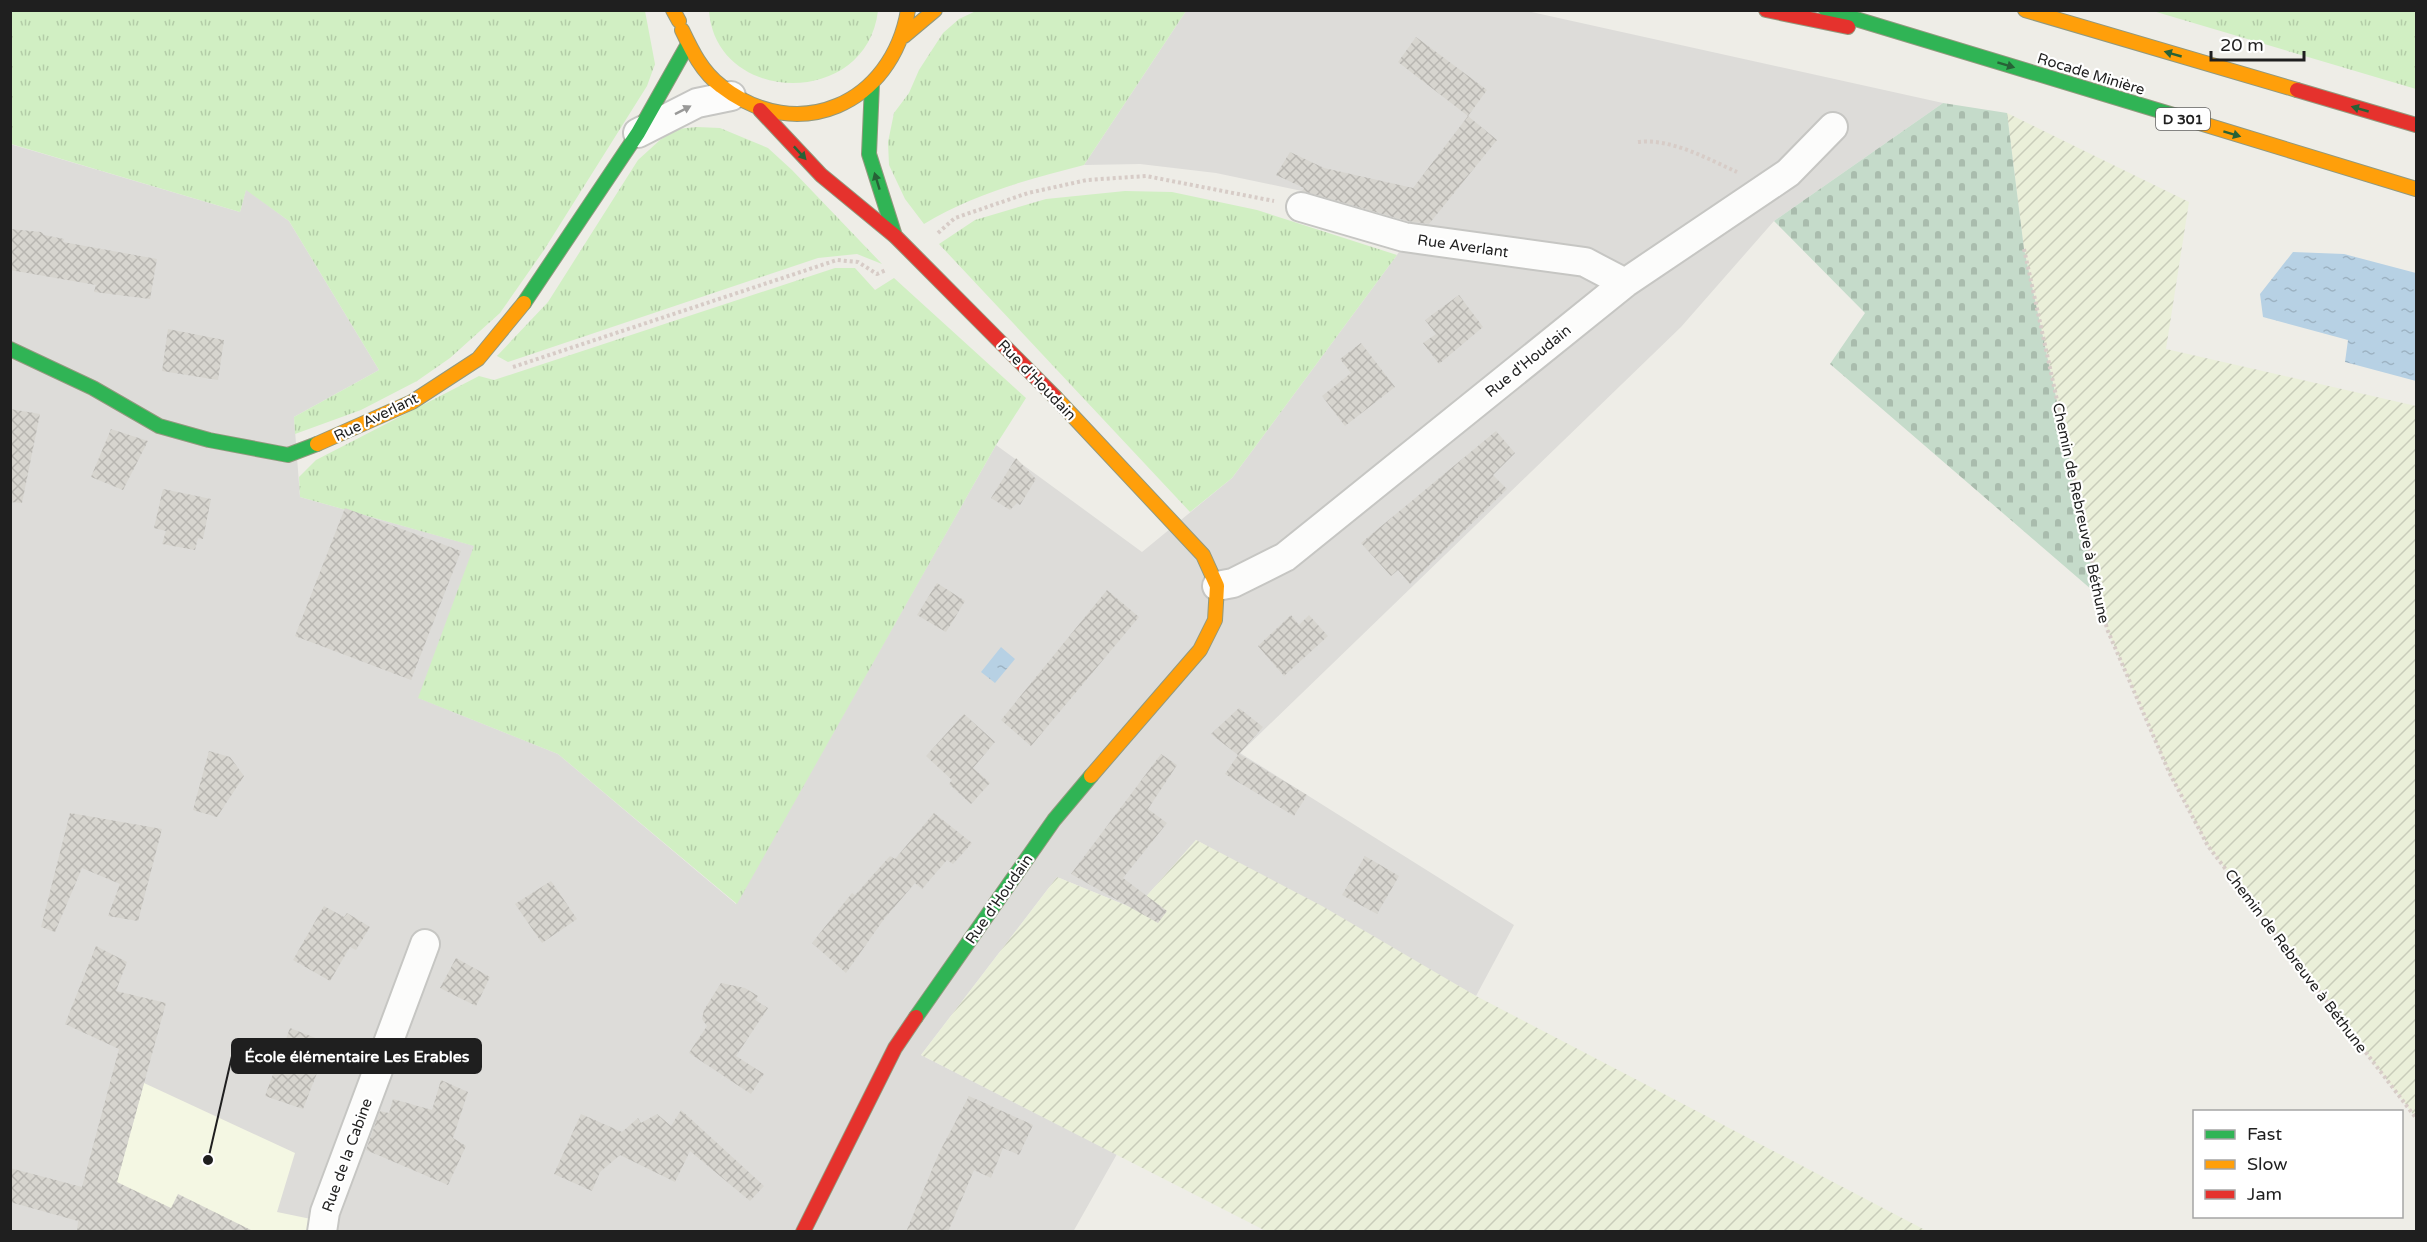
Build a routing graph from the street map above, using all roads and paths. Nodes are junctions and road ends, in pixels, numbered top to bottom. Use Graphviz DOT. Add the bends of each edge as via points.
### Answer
graph roads {
  1 [pos="908,10"];
  2 [pos="935,10"];
  3 [pos="1766,10"];
  4 [pos="1826,10"];
  5 [pos="2025,10"];
  6 [pos="677,14"];
  7 [pos="904,36"];
  8 [pos="687,46"];
  9 [pos="1950,48"];
  10 [pos="872,84"];
  11 [pos="731,96"];
  12 [pos="760,110"];
  13 [pos="2416,125"];
  14 [pos="1833,127"];
  15 [pos="639,133"];
  16 [pos="1638,142"];
  17 [pos="2416,189"];
  18 [pos="1760,192"];
  19 [pos="1301,207"];
  20 [pos="895,237"];
  21 [pos="2024,249"];
  22 [pos="913,255"];
  23 [pos="1625,283"];
  24 [pos="10,349"];
  25 [pos="478,359"];
  26 [pos="1217,586"];
  27 [pos="424,944"];
  28 [pos="2416,1119"];
  29 [pos="322,1232"];
  30 [pos="803,1232"];
  1 -- 7 [label="main road"];
  2 -- 7 [label="main road"];
  3 -- 9 [label="main road"];
  4 -- 9 [label="main road, Rocade Minière / D 301"];
  13 -- 5 [label="main road, one-way"];
  6 -- 8 [label="main road"];
  7 -- 10 [label="main road" via="891,62"];
  8 -- 11 [label="main road" via="705,74"];
  8 -- 15 [label="main road, Rue Averlant"];
  9 -- 17 [label="main road, Rocade Minière / D 301, one-way"];
  10 -- 12 [label="main road" via="848,101 820,112 790,115"];
  20 -- 10 [label="main road, Rue d'Houdain, one-way" via="869,154"];
  11 -- 12 [label="main road"];
  15 -- 11 [label="street, Rue Averlant, one-way" via="697,103"];
  12 -- 20 [label="main road, Rue d'Houdain, one-way" via="821,175"];
  14 -- 18 [label="street, Rue d'Houdain" via="1788,173"];
  15 -- 25 [label="main road, Rue Averlant" via="532,293"];
  16 -- 18 [label="path" via="1650,140 1696,154 1738,172"];
  18 -- 23 [label="street, Rue d'Houdain"];
  19 -- 22 [label="path" via="1146,176 1087,180 1028,193 955,218"];
  19 -- 23 [label="street, Rue Averlant" via="1404,237 1585,262"];
  20 -- 22 [label="main road, Rue d'Houdain"];
  21 -- 28 [label="path, Chemin de Rebreuve à Béthune" via="2107,629 2169,772 2208,846"];
  22 -- 25 [label="path" via="877,274 858,262 837,260 507,369 488,369"];
  22 -- 26 [label="main road, Rue d'Houdain" via="1062,404 1203,555"];
  23 -- 26 [label="street, Rue d'Houdain" via="1285,557 1233,583"];
  24 -- 25 [label="main road, Rue Averlant" via="93,388 159,426 288,455 412,402"];
  26 -- 30 [label="main road, Rue d'Houdain" via="1215,620 1200,650 1054,820 895,1048"];
  27 -- 29 [label="street, Rue de la Cabine" via="325,1212"];
}
